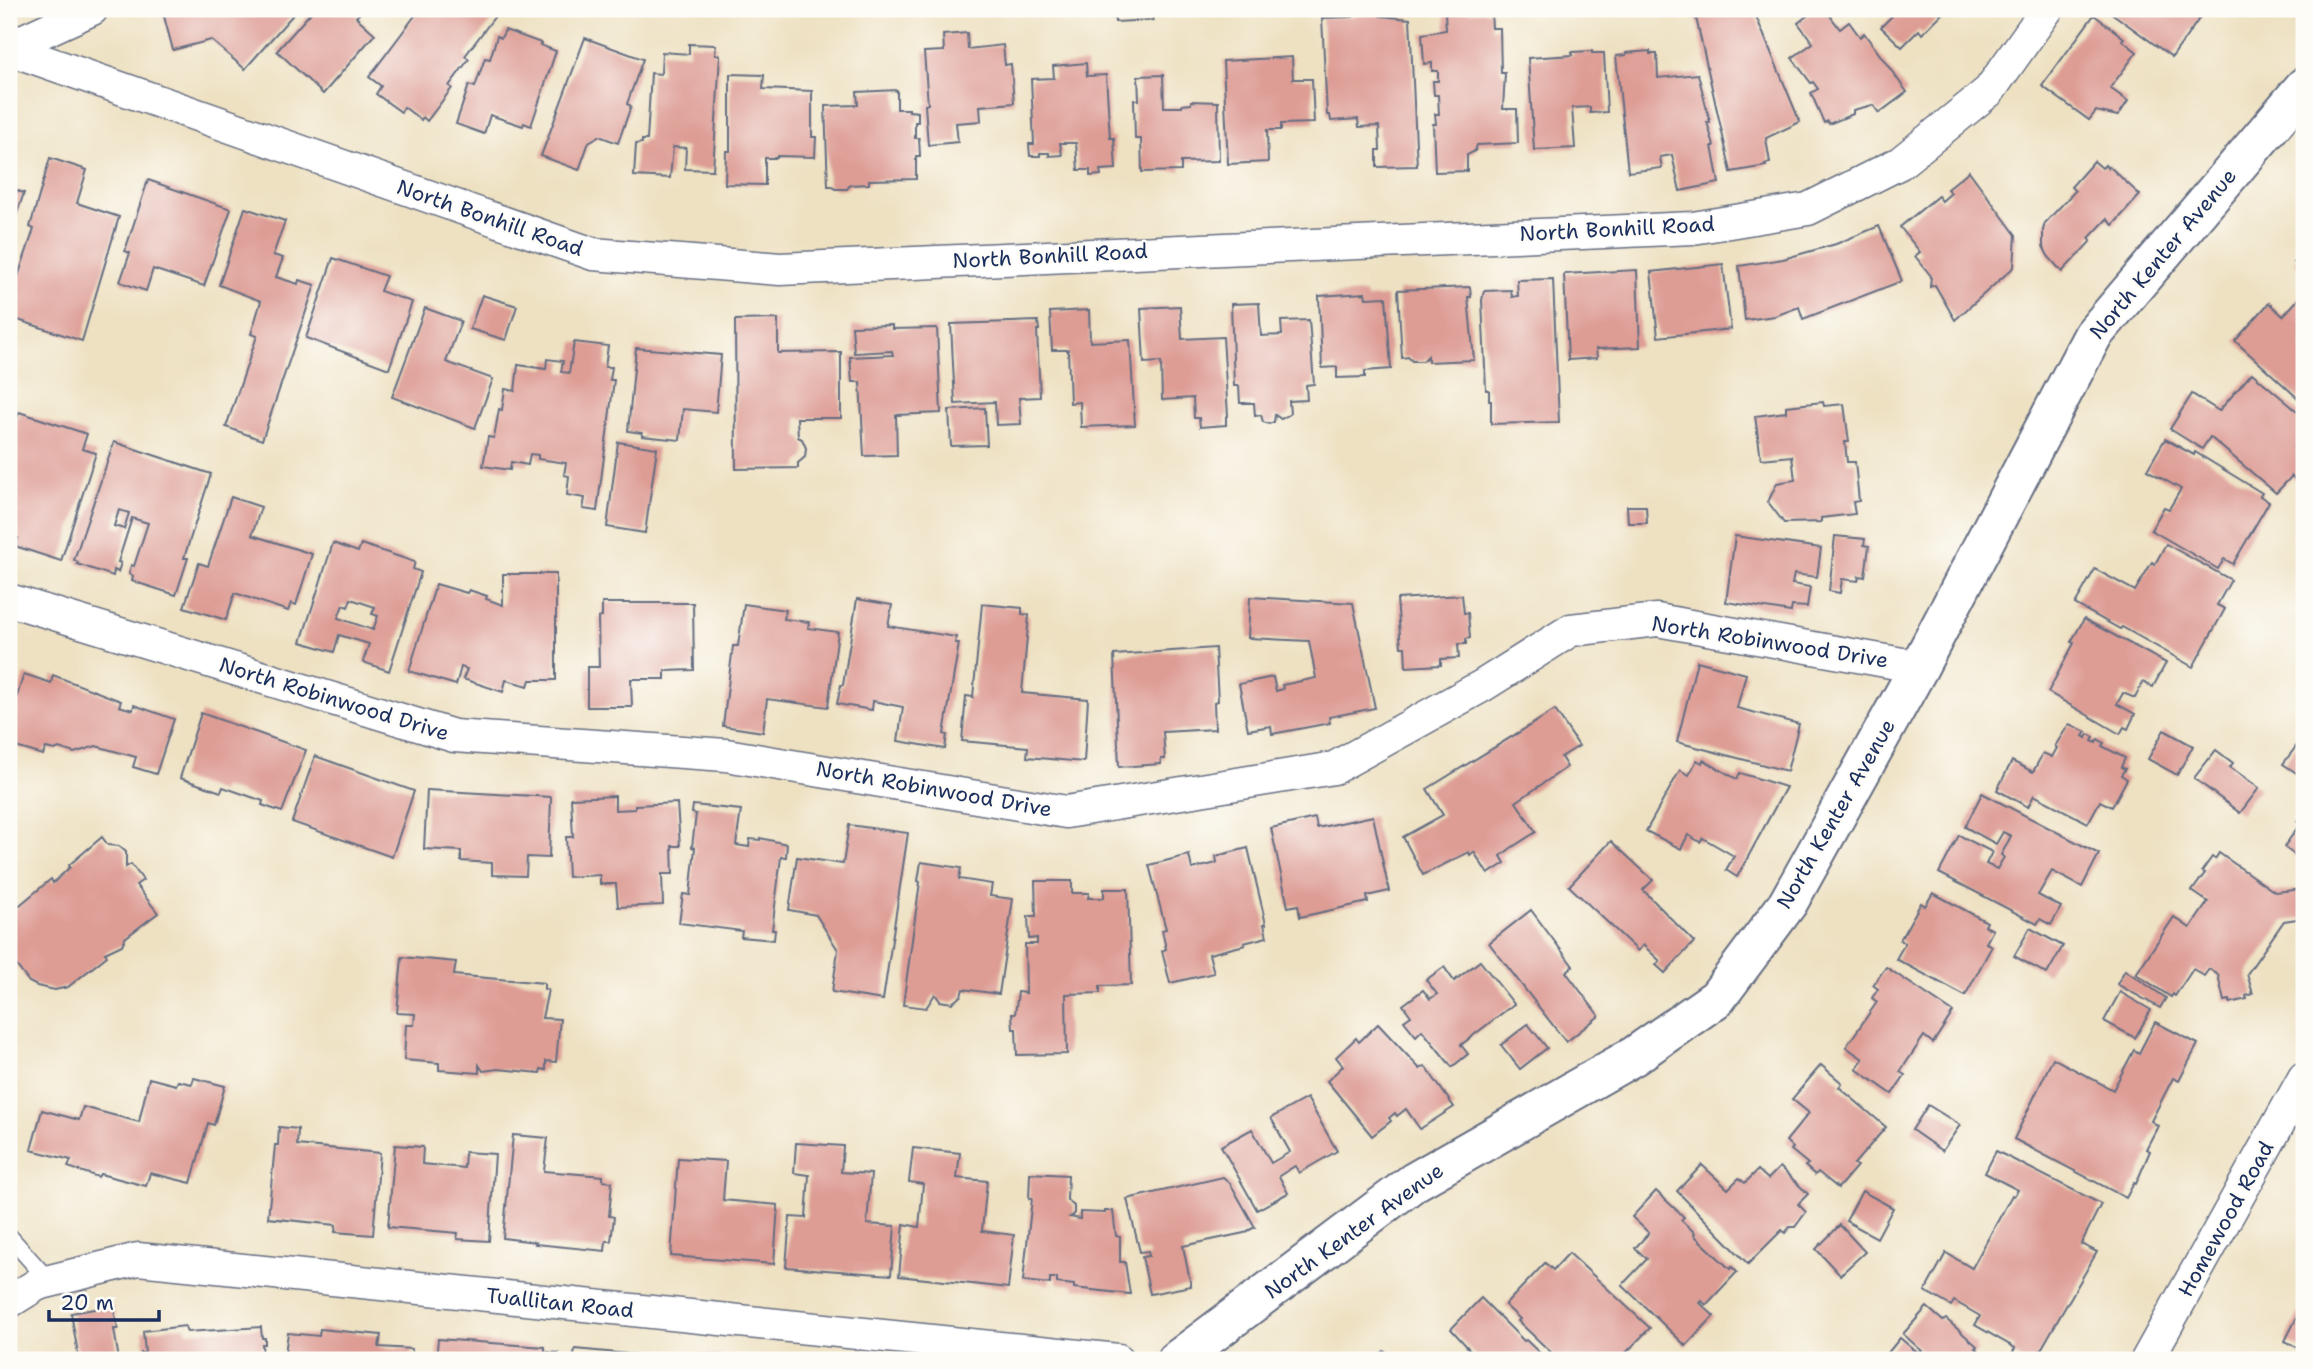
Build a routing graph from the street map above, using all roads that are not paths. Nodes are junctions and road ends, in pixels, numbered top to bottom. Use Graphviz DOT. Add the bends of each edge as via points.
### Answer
graph roads {
  1 [pos="92,9"];
  2 [pos="2047,9"];
  3 [pos="9,48"];
  4 [pos="2304,87"];
  5 [pos="9,600"];
  6 [pos="1919,667"];
  7 [pos="2304,1078"];
  8 [pos="9,1236"];
  9 [pos="49,1282"];
  10 [pos="9,1302"];
  11 [pos="1118,1360"];
  12 [pos="1178,1360"];
  13 [pos="2147,1360"];
  1 -- 3 [label="street"];
  2 -- 3 [label="street, North Bonhill Road" via="1989,91 1900,163 1808,209 1693,228 780,269 593,254"];
  4 -- 6 [label="street, North Kenter Avenue" via="2093,335"];
  5 -- 6 [label="street, North Robinwood Drive" via="454,736 726,755 1066,812 1334,768 1482,686 1571,630 1657,620"];
  6 -- 12 [label="street, North Kenter Avenue" via="1788,903 1717,998 1634,1056 1414,1182"];
  7 -- 13 [label="street, Homewood Road"];
  8 -- 9 [label="lane"];
  9 -- 10 [label="street, Tuallitan Road"];
  9 -- 11 [label="street, Tuallitan Road" via="138,1259"];
}
